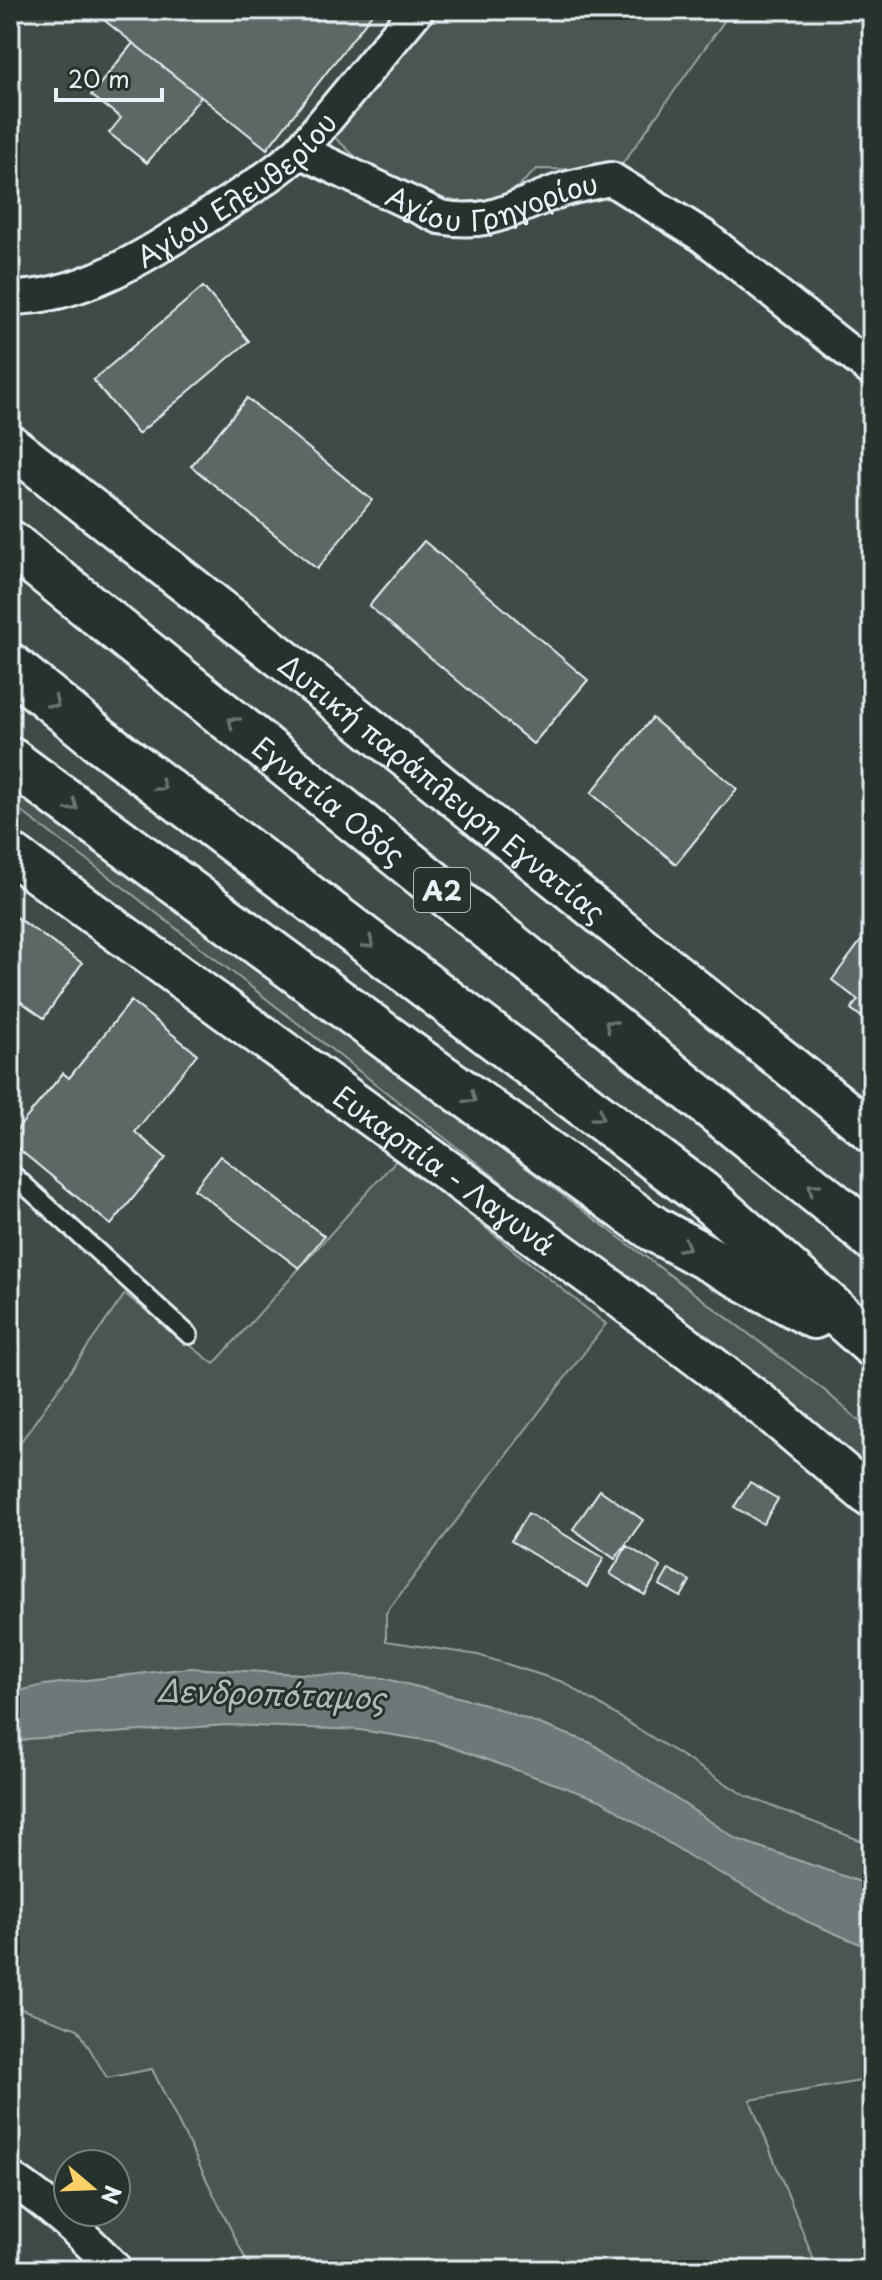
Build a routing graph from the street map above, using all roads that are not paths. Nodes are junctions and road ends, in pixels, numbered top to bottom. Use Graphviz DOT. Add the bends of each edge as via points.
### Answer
graph roads {
  1 [pos="417,10"];
  2 [pos="300,151"];
  3 [pos="10,298"];
  4 [pos="870,363"];
  5 [pos="10,445"];
  6 [pos="10,543"];
  7 [pos="10,666"];
  8 [pos="10,760"];
  9 [pos="10,853"];
  10 [pos="872,1132"];
  11 [pos="10,1172"];
  12 [pos="872,1238"];
  13 [pos="189,1335"];
  14 [pos="872,1346"];
  15 [pos="872,1498"];
  16 [pos="10,2178"];
  17 [pos="116,2270"];
  1 -- 2 [label="street, Αγίου Ελευθερίου"];
  2 -- 3 [label="street, Αγίου Ελευθερίου" via="259,183 137,258 54,293"];
  2 -- 4 [label="street, Αγίου Γρηγορίου" via="440,217 464,222 611,179 703,236"];
  5 -- 10 [label="street, Δυτική παράπλευρη Εγνατίας"];
  12 -- 6 [label="highway, Εγνατία Οδός / Α2, one-way"];
  7 -- 14 [label="highway, one-way" via="99,739 701,1193"];
  8 -- 14 [label="highway, one-way" via="654,1229"];
  9 -- 15 [label="street, Ευκαρπία - Λαγυνά" via="611,1290 767,1409"];
  11 -- 13 [label="lane"];
  16 -- 17 [label="street" via="85,2237"];
}
